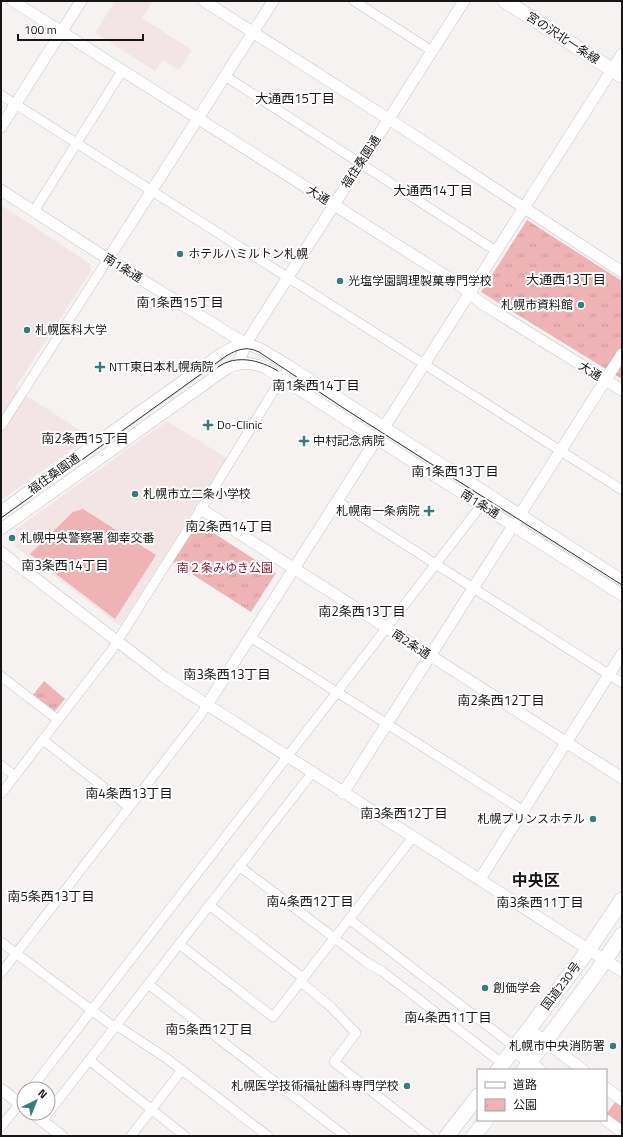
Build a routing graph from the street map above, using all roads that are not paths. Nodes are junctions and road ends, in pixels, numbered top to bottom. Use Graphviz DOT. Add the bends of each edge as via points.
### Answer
graph roads {
  1 [pos="13,1"];
  2 [pos="81,1"];
  3 [pos="204,1"];
  4 [pos="273,1"];
  5 [pos="354,1"];
  6 [pos="464,1"];
  7 [pos="505,1"];
  8 [pos="62,32"];
  9 [pos="253,32"];
  10 [pos="432,51"];
  11 [pos="622,54"];
  12 [pos="122,71"];
  13 [pos="617,72"];
  14 [pos="225,76"];
  15 [pos="1,94"];
  16 [pos="16,104"];
  17 [pos="198,118"];
  18 [pos="389,119"];
  19 [pos="1,127"];
  20 [pos="78,143"];
  21 [pos="360,164"];
  22 [pos="1,190"];
  23 [pos="152,190"];
  24 [pos="334,205"];
  25 [pos="524,207"];
  26 [pos="34,211"];
  27 [pos="496,251"];
  28 [pos="108,259"];
  29 [pos="622,272"];
  30 [pos="288,278"];
  31 [pos="469,293"];
  32 [pos="246,344"];
  33 [pos="622,354"];
  34 [pos="238,364"];
  35 [pos="253,364"];
  36 [pos="424,364"];
  37 [pos="289,366"];
  38 [pos="282,378"];
  39 [pos="605,380"];
  40 [pos="622,390"];
  41 [pos="1,426"];
  42 [pos="384,428"];
  43 [pos="377,439"];
  44 [pos="560,451"];
  45 [pos="622,490"];
  46 [pos="489,495"];
  47 [pos="337,501"];
  48 [pos="481,505"];
  49 [pos="201,509"];
  50 [pos="1,512"];
  51 [pos="520,515"];
  52 [pos="513,525"];
  53 [pos="1,529"];
  54 [pos="1,552"];
  55 [pos="436,564"];
  56 [pos="294,569"];
  57 [pos="622,580"];
  58 [pos="473,588"];
  59 [pos="622,595"];
  60 [pos="386,628"];
  61 [pos="250,637"];
  62 [pos="118,641"];
  63 [pos="622,654"];
  64 [pos="430,656"];
  65 [pos="609,674"];
  66 [pos="1,676"];
  67 [pos="622,683"];
  68 [pos="337,692"];
  69 [pos="207,705"];
  70 [pos="58,720"];
  71 [pos="386,724"];
  72 [pos="43,740"];
  73 [pos="566,742"];
  74 [pos="288,757"];
  75 [pos="1,765"];
  76 [pos="312,772"];
  77 [pos="15,776"];
  78 [pos="622,778"];
  79 [pos="343,792"];
  80 [pos="1,794"];
  81 [pos="129,807"];
  82 [pos="524,811"];
  83 [pos="413,837"];
  84 [pos="239,866"];
  85 [pos="480,879"];
  86 [pos="622,900"];
  87 [pos="209,905"];
  88 [pos="350,919"];
  89 [pos="622,935"];
  90 [pos="335,938"];
  91 [pos="1,942"];
  92 [pos="179,944"];
  93 [pos="589,949"];
  94 [pos="16,953"];
  95 [pos="606,960"];
  96 [pos="622,971"];
  97 [pos="1,973"];
  98 [pos="302,980"];
  99 [pos="148,984"];
  100 [pos="91,1011"];
  101 [pos="115,1026"];
  102 [pos="529,1029"];
  103 [pos="546,1042"];
  104 [pos="514,1049"];
  105 [pos="89,1060"];
  106 [pos="500,1067"];
  107 [pos="532,1067"];
  108 [pos="582,1069"];
  109 [pos="182,1070"];
  110 [pos="37,1081"];
  111 [pos="1,1089"];
  112 [pos="607,1089"];
  113 [pos="477,1097"];
  114 [pos="16,1099"];
  115 [pos="622,1100"];
  116 [pos="56,1102"];
  117 [pos="151,1110"];
  118 [pos="16,1111"];
  119 [pos="43,1121"];
  120 [pos="485,1121"];
  121 [pos="607,1121"];
  122 [pos="1,1128"];
  123 [pos="622,1132"];
  124 [pos="62,1136"];
  125 [pos="131,1136"];
  126 [pos="185,1136"];
  127 [pos="268,1136"];
  128 [pos="345,1136"];
  129 [pos="429,1136"];
  130 [pos="447,1136"];
  131 [pos="474,1136"];
  1 -- 8 [label="street, 大通"];
  2 -- 8 [label="street"];
  3 -- 9 [label="street"];
  4 -- 9 [label="street"];
  5 -- 10 [label="street"];
  6 -- 10 [label="street, 福住桑園通"];
  7 -- 13 [label="main road, 宮の沢北一条線"];
  8 -- 12 [label="street, 大通"];
  8 -- 16 [label="street"];
  9 -- 14 [label="street"];
  9 -- 18 [label="street"];
  10 -- 18 [label="street, 福住桑園通"];
  11 -- 13 [label="street"];
  12 -- 17 [label="street, 大通"];
  12 -- 20 [label="street"];
  13 -- 25 [label="street"];
  14 -- 17 [label="street"];
  14 -- 21 [label="street"];
  15 -- 16 [label="street"];
  16 -- 19 [label="street"];
  16 -- 20 [label="street"];
  17 -- 23 [label="street"];
  17 -- 24 [label="street, 大通"];
  18 -- 21 [label="street, 福住桑園通"];
  18 -- 25 [label="street"];
  20 -- 23 [label="street"];
  20 -- 26 [label="street"];
  21 -- 24 [label="street, 福住桑園通"];
  21 -- 27 [label="street"];
  22 -- 26 [label="street, 南1条通"];
  23 -- 28 [label="street"];
  23 -- 30 [label="street"];
  24 -- 30 [label="street, 福住桑園通"];
  24 -- 31 [label="street, 大通"];
  25 -- 27 [label="street"];
  25 -- 29 [label="street"];
  26 -- 28 [label="street, 南1条通"];
  27 -- 31 [label="street"];
  28 -- 32 [label="street, 南1条通"];
  28 -- 41 [label="street"];
  30 -- 32 [label="street, 福住桑園通"];
  30 -- 36 [label="street"];
  31 -- 36 [label="street"];
  31 -- 39 [label="street, 大通"];
  32 -- 34 [label="street, 福住桑園通"];
  32 -- 35 [label="street"];
  32 -- 37 [label="street, 南1条通" via="261,349"];
  32 -- 50 [label="street, 福住桑園通" via="222,353"];
  33 -- 39 [label="street"];
  34 -- 35 [label="street, 福住桑園通"];
  34 -- 53 [label="street, 福住桑園通" via="226,369"];
  35 -- 38 [label="street, 南1条通"];
  36 -- 42 [label="street"];
  36 -- 44 [label="street"];
  37 -- 38 [label="street"];
  37 -- 42 [label="street, 南1条通"];
  38 -- 43 [label="street, 南1条通"];
  38 -- 49 [label="street"];
  39 -- 40 [label="street, 大通"];
  39 -- 44 [label="street"];
  42 -- 43 [label="street"];
  42 -- 46 [label="street, 南1条通"];
  43 -- 47 [label="street"];
  43 -- 48 [label="street, 南1条通"];
  44 -- 45 [label="street"];
  44 -- 51 [label="street"];
  46 -- 48 [label="street"];
  46 -- 51 [label="street, 南1条通"];
  47 -- 55 [label="street"];
  47 -- 56 [label="street"];
  48 -- 52 [label="street, 南1条通"];
  48 -- 55 [label="street"];
  49 -- 56 [label="street, 南2条通"];
  49 -- 62 [label="street"];
  51 -- 52 [label="street"];
  51 -- 57 [label="street, 南1条通"];
  52 -- 58 [label="street"];
  52 -- 59 [label="street, 南1条通"];
  54 -- 62 [label="street"];
  55 -- 58 [label="street"];
  55 -- 60 [label="street"];
  56 -- 60 [label="street, 南2条通"];
  56 -- 61 [label="street"];
  58 -- 64 [label="street"];
  58 -- 65 [label="street"];
  60 -- 64 [label="street, 南2条通"];
  60 -- 68 [label="street"];
  61 -- 68 [label="street"];
  61 -- 69 [label="street"];
  62 -- 69 [label="street" via="164,677"];
  62 -- 70 [label="street"];
  63 -- 65 [label="street"];
  64 -- 71 [label="street"];
  64 -- 73 [label="street, 南2条通"];
  65 -- 67 [label="street"];
  65 -- 73 [label="street"];
  66 -- 70 [label="street"];
  68 -- 71 [label="street"];
  68 -- 74 [label="street"];
  69 -- 74 [label="street"];
  69 -- 81 [label="street"];
  70 -- 72 [label="street"];
  71 -- 79 [label="street"];
  71 -- 82 [label="street"];
  72 -- 77 [label="street"];
  72 -- 81 [label="street"];
  73 -- 78 [label="street, 南2条通"];
  73 -- 82 [label="street"];
  74 -- 76 [label="street"];
  74 -- 100 [label="street"];
  75 -- 77 [label="street"];
  76 -- 79 [label="street"];
  76 -- 84 [label="street"];
  77 -- 80 [label="street"];
  79 -- 83 [label="street"];
  81 -- 94 [label="street"];
  82 -- 85 [label="street"];
  83 -- 85 [label="street"];
  83 -- 88 [label="street"];
  84 -- 87 [label="street"];
  84 -- 90 [label="street"];
  85 -- 93 [label="street"];
  86 -- 93 [label="highway, 国道230号"];
  87 -- 92 [label="street"];
  87 -- 98 [label="street"];
  88 -- 90 [label="street"];
  88 -- 104 [label="street"];
  89 -- 95 [label="highway, 国道230号"];
  90 -- 98 [label="street"];
  90 -- 106 [label="street" via="383,972"];
  91 -- 94 [label="street"];
  92 -- 98 [label="street" via="273,1017"];
  92 -- 99 [label="street"];
  93 -- 95 [label="street"];
  93 -- 102 [label="highway, 国道230号"];
  94 -- 97 [label="street"];
  94 -- 100 [label="street"];
  95 -- 96 [label="street"];
  95 -- 103 [label="highway, 国道230号"];
  98 -- 129 [label="street" via="356,1033 334,1062"];
  99 -- 101 [label="street"];
  99 -- 128 [label="street"];
  100 -- 101 [label="street"];
  100 -- 110 [label="street"];
  101 -- 105 [label="street"];
  101 -- 109 [label="street"];
  102 -- 103 [label="street"];
  102 -- 104 [label="highway, 国道230号"];
  103 -- 107 [label="highway, 国道230号"];
  103 -- 108 [label="street"];
  104 -- 106 [label="highway, 国道230号"];
  104 -- 107 [label="street"];
  105 -- 116 [label="street"];
  105 -- 117 [label="street"];
  109 -- 117 [label="street"];
  109 -- 127 [label="street"];
  111 -- 114 [label="street"];
  112 -- 115 [label="street"];
  113 -- 130 [label="highway"];
  117 -- 125 [label="street"];
  117 -- 126 [label="street"];
  118 -- 122 [label="street"];
  119 -- 124 [label="street"];
  120 -- 131 [label="highway"];
  121 -- 123 [label="street"];
}
